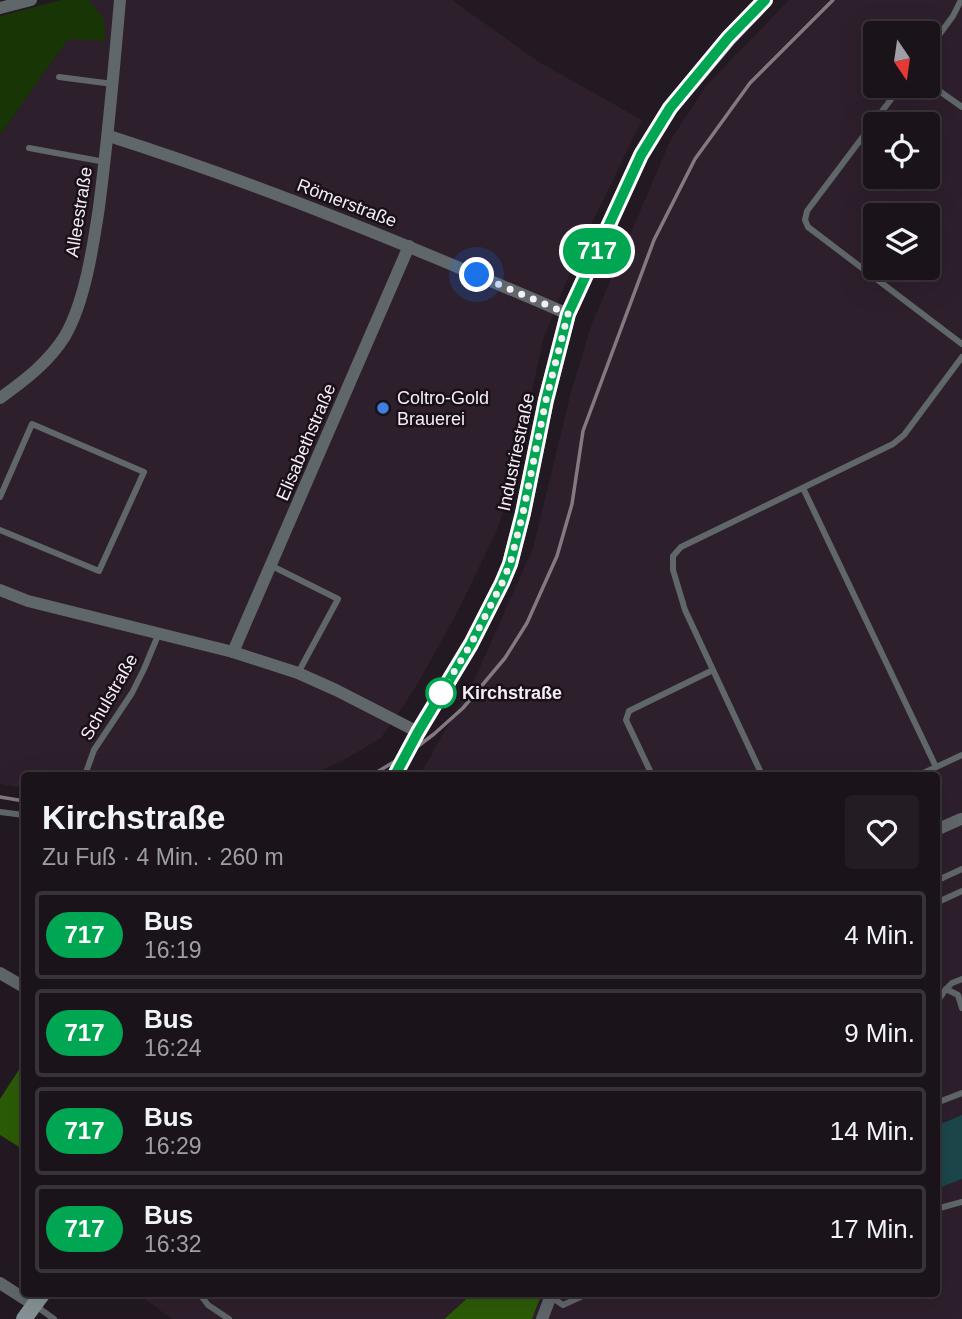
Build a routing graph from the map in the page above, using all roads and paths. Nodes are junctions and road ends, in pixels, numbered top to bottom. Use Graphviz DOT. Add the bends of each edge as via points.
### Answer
graph roads {
  1 [pos="31,0"];
  2 [pos="120,0"];
  3 [pos="765,0"];
  4 [pos="961,0"];
  5 [pos="0,8"];
  6 [pos="940,34"];
  7 [pos="59,77"];
  8 [pos="113,84"];
  9 [pos="940,91"];
  10 [pos="892,98"];
  11 [pos="962,107"];
  12 [pos="109,136"];
  13 [pos="29,148"];
  14 [pos="105,162"];
  15 [pos="409,246"];
  16 [pos="568,314"];
  17 [pos="962,344"];
  18 [pos="962,357"];
  19 [pos="0,398"];
  20 [pos="803,488"];
  21 [pos="0,497"];
  22 [pos="0,530"];
  23 [pos="272,566"];
  24 [pos="0,590"];
  25 [pos="159,634"];
  26 [pos="233,652"];
  27 [pos="713,670"];
  28 [pos="298,673"];
  29 [pos="418,732"];
  30 [pos="962,755"];
  31 [pos="936,767"];
  32 [pos="401,768"];
  33 [pos="86,772"];
  34 [pos="651,772"];
  35 [pos="761,772"];
  36 [pos="925,772"];
  37 [pos="0,811"];
  38 [pos="21,814"];
  39 [pos="962,819"];
  40 [pos="940,828"];
  41 [pos="962,869"];
  42 [pos="940,879"];
  43 [pos="962,891"];
  44 [pos="940,901"];
  45 [pos="0,972"];
  46 [pos="962,979"];
  47 [pos="21,985"];
  48 [pos="946,989"];
  49 [pos="940,997"];
  50 [pos="962,1008"];
  51 [pos="962,1093"];
  52 [pos="940,1101"];
  53 [pos="962,1202"];
  54 [pos="940,1208"];
  55 [pos="2,1287"];
  56 [pos="21,1293"];
  57 [pos="202,1297"];
  58 [pos="550,1297"];
  59 [pos="553,1297"];
  60 [pos="580,1297"];
  61 [pos="39,1299"];
  62 [pos="24,1319"];
  63 [pos="54,1319"];
  64 [pos="229,1319"];
  65 [pos="542,1319"];
  1 -- 5 [label="street"];
  2 -- 8 [label="street, Alleestraße"];
  3 -- 16 [label="main road, Industriestraße" via="670,108 641,155"];
  4 -- 6 [label="lane"];
  7 -- 8 [label="lane"];
  8 -- 12 [label="street, Alleestraße"];
  9 -- 11 [label="lane"];
  10 -- 17 [label="lane" via="807,211 805,220 808,227"];
  12 -- 14 [label="street, Alleestraße"];
  12 -- 15 [label="street, Römerstraße"];
  13 -- 14 [label="lane"];
  14 -- 19 [label="street, Alleestraße" via="93,248 66,335 43,363"];
  15 -- 16 [label="street, Römerstraße"];
  15 -- 23 [label="street, Elisabethstraße"];
  16 -- 29 [label="main road, Industriestraße" via="510,564 471,644"];
  18 -- 20 [label="lane" via="893,444"];
  20 -- 27 [label="lane" via="681,547 673,556 685,610"];
  20 -- 31 [label="lane"];
  21 -- 22 [label="lane" via="32,424 144,472 99,571"];
  23 -- 26 [label="street, Elisabethstraße"];
  23 -- 28 [label="lane" via="338,599"];
  24 -- 25 [label="street"];
  25 -- 26 [label="street"];
  25 -- 33 [label="lane, Schulstraße" via="132,692 93,750"];
  26 -- 28 [label="street"];
  27 -- 34 [label="lane" via="629,711 626,720"];
  27 -- 35 [label="lane"];
  28 -- 29 [label="street"];
  29 -- 32 [label="main road, Industriestraße"];
  30 -- 31 [label="lane"];
  31 -- 36 [label="lane"];
  37 -- 38 [label="lane"];
  39 -- 40 [label="street"];
  41 -- 42 [label="lane"];
  43 -- 44 [label="lane"];
  45 -- 47 [label="street"];
  46 -- 48 [label="lane"];
  48 -- 49 [label="lane"];
  48 -- 50 [label="lane" via="958,995"];
  51 -- 52 [label="lane"];
  53 -- 54 [label="lane"];
  55 -- 56 [label="street"];
  57 -- 64 [label="lane"];
  58 -- 65 [label="street"];
  59 -- 60 [label="lane" via="563,1305"];
  61 -- 62 [label="main road"];
  61 -- 63 [label="lane"];
}
